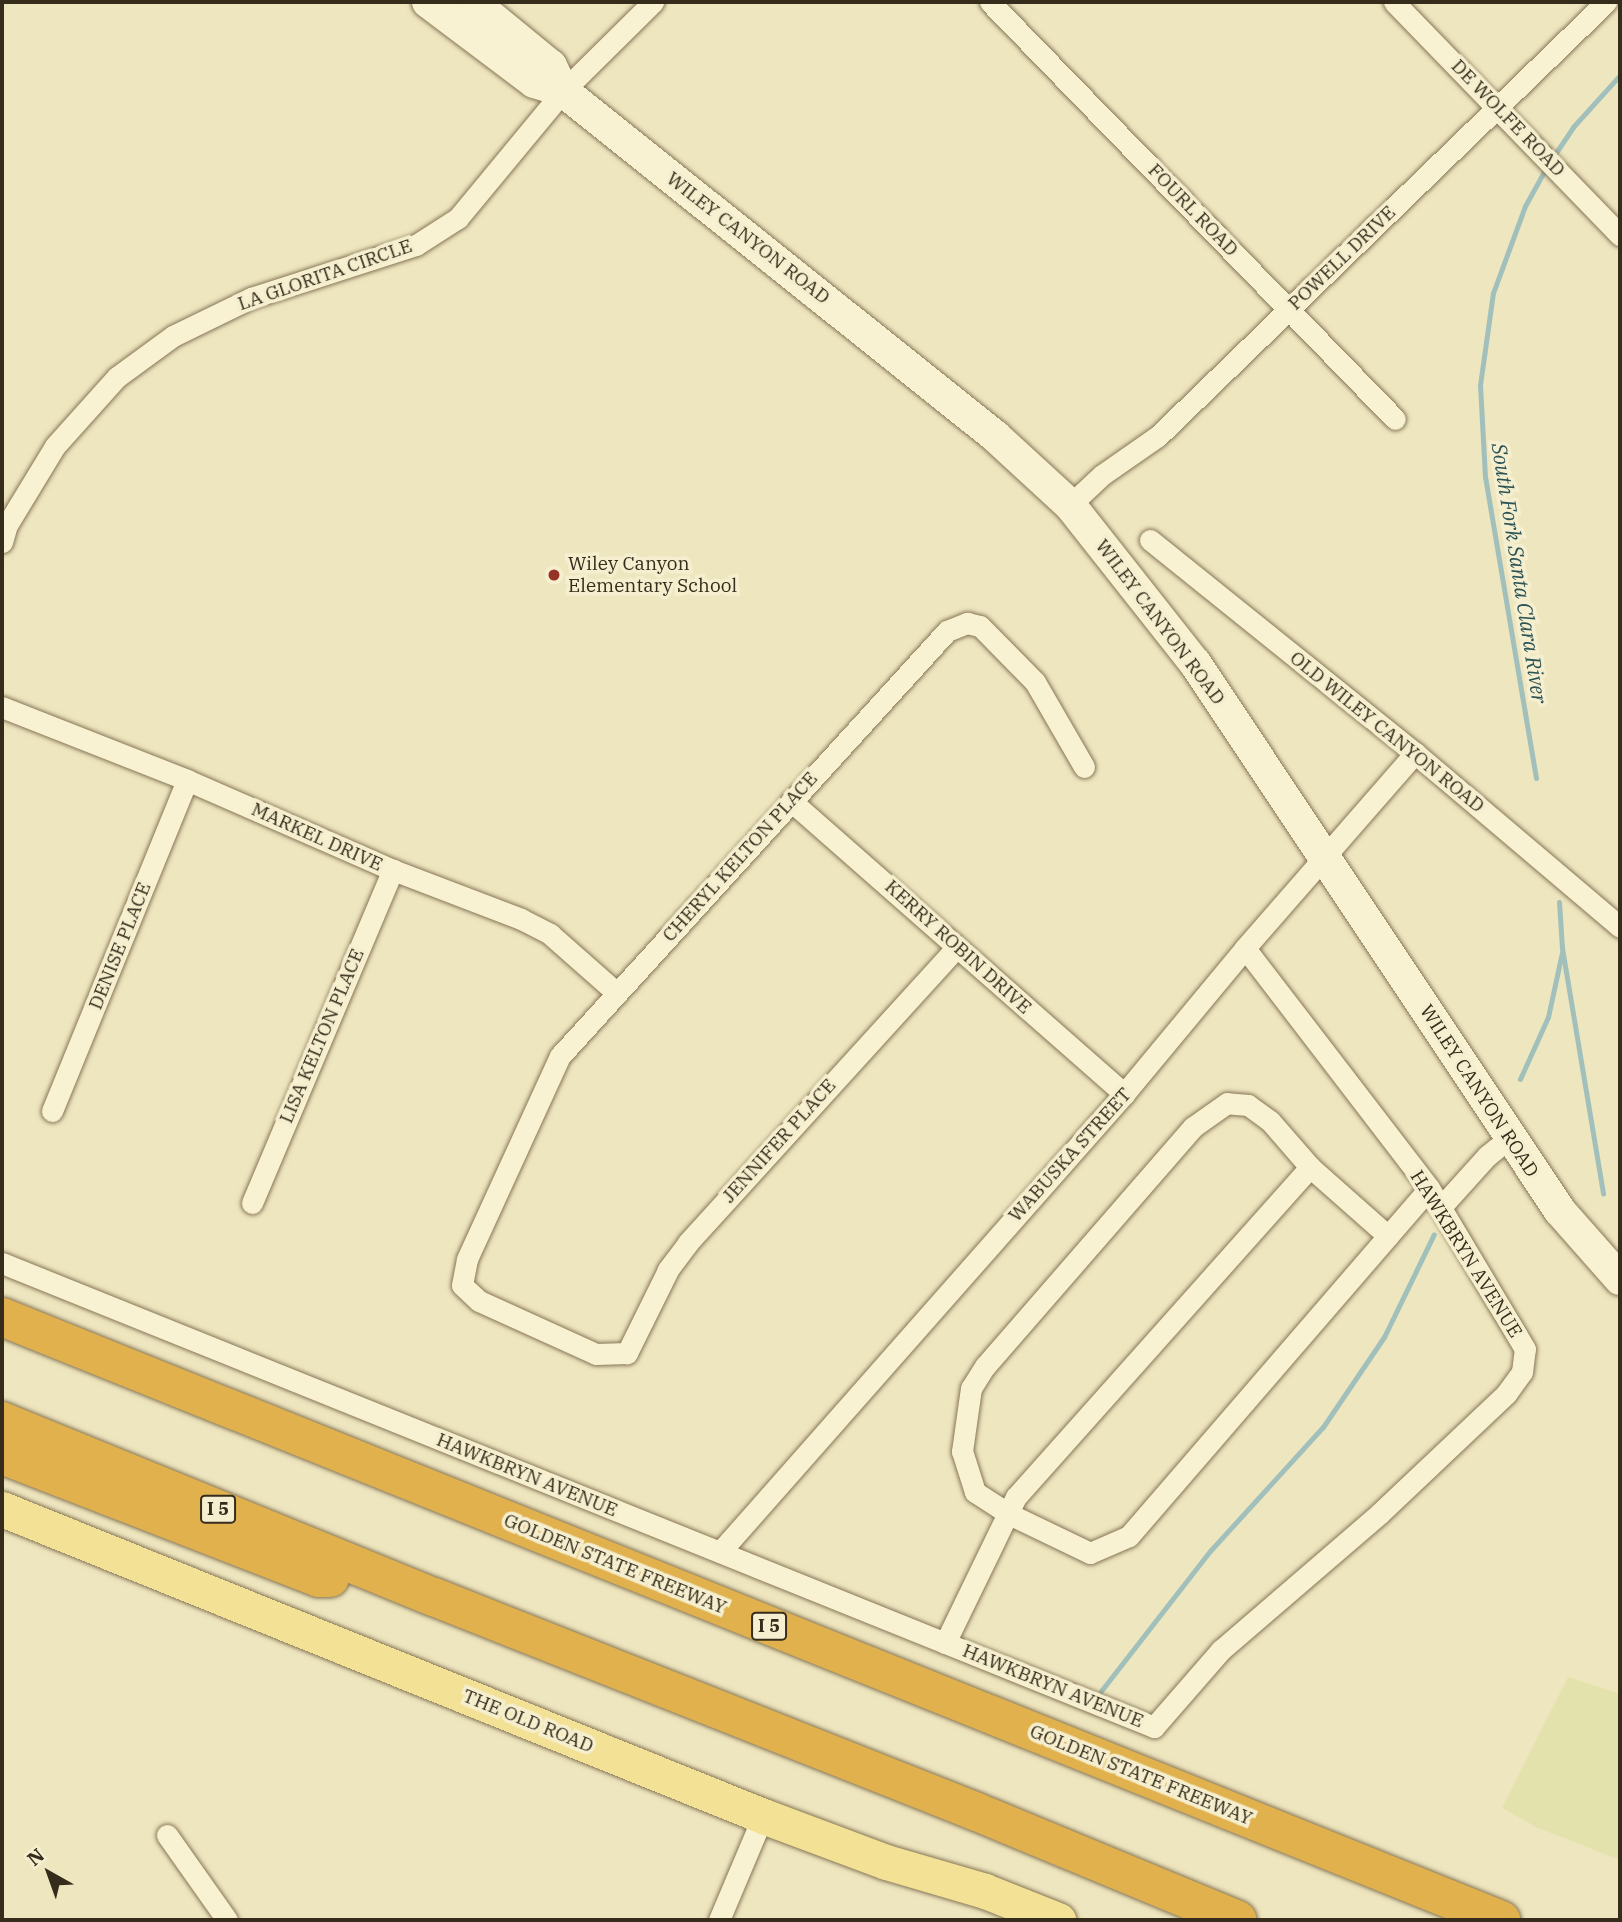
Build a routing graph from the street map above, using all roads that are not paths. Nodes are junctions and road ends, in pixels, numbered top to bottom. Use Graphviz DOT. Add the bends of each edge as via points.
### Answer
graph roads {
  1 [pos="473,2"];
  2 [pos="653,2"];
  3 [pos="990,2"];
  4 [pos="1394,2"];
  5 [pos="1606,2"];
  6 [pos="442,6"];
  7 [pos="496,38"];
  8 [pos="563,91"];
  9 [pos="1497,107"];
  10 [pos="1620,235"];
  11 [pos="1289,310"];
  12 [pos="1395,419"];
  13 [pos="1070,505"];
  14 [pos="4,529"];
  15 [pos="1150,540"];
  16 [pos="2,707"];
  17 [pos="1415,753"];
  18 [pos="1084,767"];
  19 [pos="187,780"];
  20 [pos="791,801"];
  21 [pos="1325,859"];
  22 [pos="393,870"];
  23 [pos="1620,927"];
  24 [pos="956,948"];
  25 [pos="1245,948"];
  26 [pos="617,993"];
  27 [pos="1125,1094"];
  28 [pos="52,1111"];
  29 [pos="1509,1138"];
  30 [pos="1310,1167"];
  31 [pos="1429,1188"];
  32 [pos="252,1203"];
  33 [pos="1441,1207"];
  34 [pos="1388,1236"];
  35 [pos="2,1264"];
  36 [pos="1620,1279"];
  37 [pos="463,1285"];
  38 [pos="2,1317"];
  39 [pos="2,1421"];
  40 [pos="2,1455"];
  41 [pos="2,1509"];
  42 [pos="1009,1514"];
  43 [pos="720,1552"];
  44 [pos="383,1576"];
  45 [pos="945,1643"];
  46 [pos="763,1815"];
  47 [pos="167,1835"];
  48 [pos="227,1920"];
  49 [pos="719,1920"];
  50 [pos="1058,1920"];
  51 [pos="1238,1920"];
  52 [pos="1501,1920"];
  1 -- 7 [label="street, WILEY CANYON ROAD"];
  2 -- 8 [label="street, LA GLORITA CIRCLE"];
  3 -- 11 [label="street, FOURL ROAD"];
  4 -- 9 [label="street, DE WOLFE ROAD"];
  5 -- 9 [label="street, POWELL DRIVE"];
  6 -- 7 [label="street, WILEY CANYON ROAD"];
  7 -- 8 [label="street, WILEY CANYON ROAD" via="551,66"];
  8 -- 13 [label="street, WILEY CANYON ROAD" via="995,436"];
  8 -- 14 [label="street, LA GLORITA CIRCLE" via="458,218 416,245 251,298 173,336 117,377 55,446"];
  9 -- 10 [label="street, DE WOLFE ROAD"];
  9 -- 11 [label="street, POWELL DRIVE"];
  11 -- 12 [label="street, FOURL ROAD"];
  11 -- 13 [label="street, POWELL DRIVE" via="1158,436 1102,475"];
  13 -- 21 [label="street, WILEY CANYON ROAD" via="1195,663"];
  15 -- 17 [label="street, OLD WILEY CANYON ROAD"];
  16 -- 19 [label="street, MARKEL DRIVE"];
  17 -- 21 [label="street, WABUSKA STREET"];
  17 -- 23 [label="street, OLD WILEY CANYON ROAD"];
  18 -- 20 [label="street, CHERYL KELTON PLACE" via="1035,682 980,626 967,623 947,631"];
  19 -- 22 [label="street, MARKEL DRIVE"];
  19 -- 28 [label="street, DENISE PLACE"];
  20 -- 24 [label="street, KERRY ROBIN DRIVE"];
  20 -- 26 [label="street, CHERYL KELTON PLACE"];
  21 -- 25 [label="street, WABUSKA STREET"];
  21 -- 29 [label="street, WILEY CANYON ROAD"];
  22 -- 26 [label="street, MARKEL DRIVE" via="550,934"];
  22 -- 32 [label="street, LISA KELTON PLACE"];
  24 -- 27 [label="street, KERRY ROBIN DRIVE"];
  24 -- 37 [label="street, JENNIFER PLACE" via="688,1243 668,1270 627,1353 596,1354 479,1301"];
  25 -- 27 [label="street, WABUSKA STREET"];
  25 -- 31 [label="street, HAWKBRYN AVENUE"];
  26 -- 37 [label="street, CHERYL KELTON PLACE" via="561,1056 467,1259"];
  27 -- 43 [label="street, WABUSKA STREET"];
  29 -- 33 [label="street"];
  29 -- 36 [label="street, WILEY CANYON ROAD" via="1560,1211"];
  30 -- 34 [label="street"];
  30 -- 42 [label="street" via="1016,1497"];
  30 -- 42 [label="street" via="1270,1121 1248,1105 1227,1103 1193,1127 985,1366 971,1388 962,1451 975,1492"];
  31 -- 33 [label="street, HAWKBRYN AVENUE"];
  31 -- 34 [label="street"];
  33 -- 45 [label="street, HAWKBRYN AVENUE" via="1525,1349 1522,1372 1506,1394 1379,1514 1221,1650 1154,1727"];
  34 -- 42 [label="street" via="1129,1536 1090,1553"];
  35 -- 43 [label="street, HAWKBRYN AVENUE"];
  38 -- 52 [label="highway, GOLDEN STATE FREEWAY / I 5"];
  39 -- 44 [label="highway, I 5"];
  40 -- 44 [label="highway" via="319,1578"];
  41 -- 46 [label="main road, THE OLD ROAD"];
  42 -- 45 [label="street"];
  43 -- 45 [label="street, HAWKBRYN AVENUE"];
  44 -- 51 [label="highway, I 5"];
  46 -- 49 [label="street"];
  46 -- 50 [label="main road, THE OLD ROAD"];
  47 -- 48 [label="street"];
}
